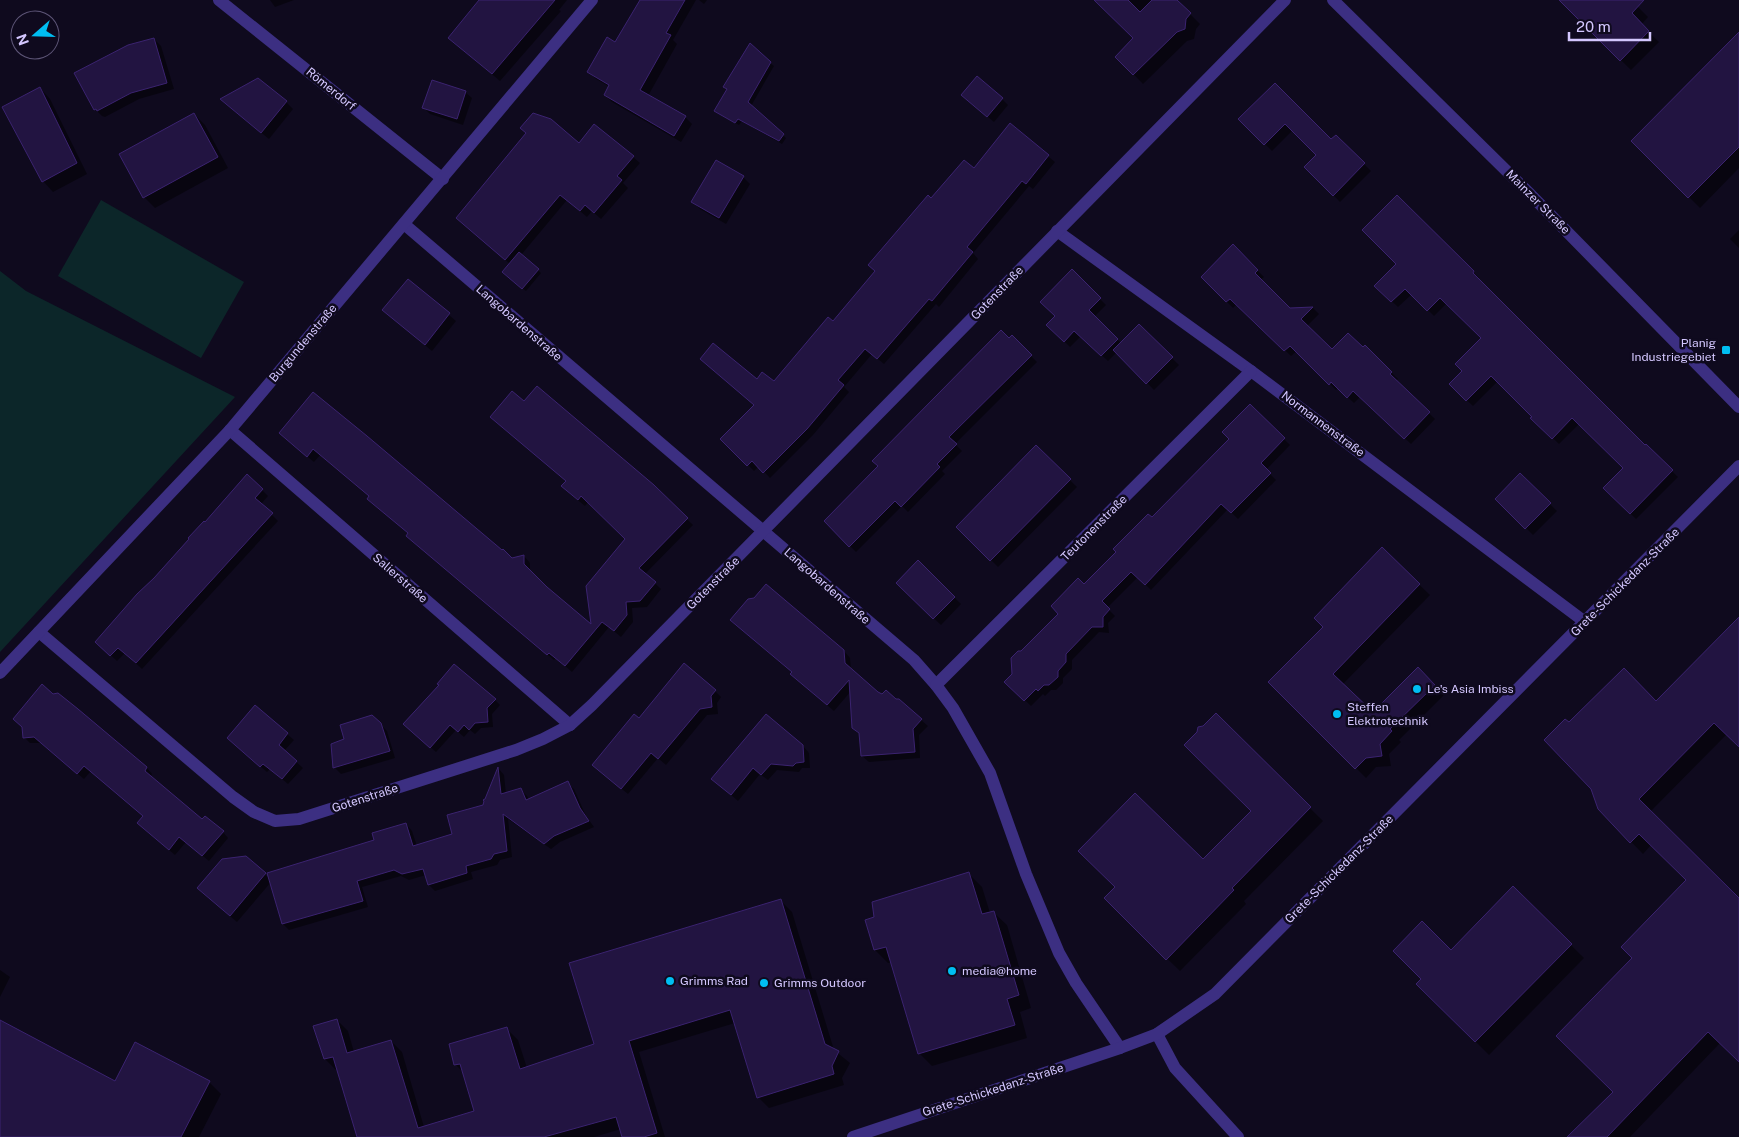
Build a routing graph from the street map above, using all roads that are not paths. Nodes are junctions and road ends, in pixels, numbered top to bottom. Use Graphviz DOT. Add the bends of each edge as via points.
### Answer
graph roads {
  1 [pos="219,0"];
  2 [pos="592,0"];
  3 [pos="1285,0"];
  4 [pos="1334,0"];
  5 [pos="443,179"];
  6 [pos="404,224"];
  7 [pos="1057,231"];
  8 [pos="1251,371"];
  9 [pos="1739,408"];
  10 [pos="230,430"];
  11 [pos="1739,466"];
  12 [pos="764,532"];
  13 [pos="1585,622"];
  14 [pos="39,632"];
  15 [pos="0,673"];
  16 [pos="936,684"];
  17 [pos="570,725"];
  18 [pos="1157,1034"];
  19 [pos="1120,1048"];
  20 [pos="853,1137"];
  21 [pos="1238,1137"];
  1 -- 5 [label="street, Römerdorf"];
  2 -- 5 [label="street, Burgundenstraße"];
  3 -- 7 [label="street, Gotenstraße"];
  4 -- 9 [label="street, Mainzer Straße"];
  5 -- 6 [label="street, Burgundenstraße"];
  6 -- 10 [label="street, Burgundenstraße"];
  6 -- 12 [label="street, Langobardenstraße"];
  7 -- 8 [label="street, Normannenstraße"];
  7 -- 12 [label="street, Gotenstraße"];
  8 -- 13 [label="street, Normannenstraße"];
  8 -- 16 [label="street, Teutonenstraße"];
  10 -- 14 [label="street, Burgundenstraße"];
  10 -- 17 [label="street, Salierstraße"];
  11 -- 13 [label="street, Grete-Schickedanz-Straße"];
  12 -- 16 [label="street, Langobardenstraße" via="914,660"];
  12 -- 17 [label="street, Gotenstraße"];
  13 -- 18 [label="street, Grete-Schickedanz-Straße" via="1215,994"];
  14 -- 15 [label="street, Burgundenstraße"];
  14 -- 17 [label="street, Gotenstraße" via="233,797 254,812 275,821 299,819 516,750"];
  16 -- 19 [label="street, Langobardenstraße" via="990,773 1026,874 1059,953"];
  18 -- 19 [label="street, Grete-Schickedanz-Straße"];
  18 -- 21 [label="street" via="1175,1068"];
  19 -- 20 [label="street, Grete-Schickedanz-Straße"];
}
